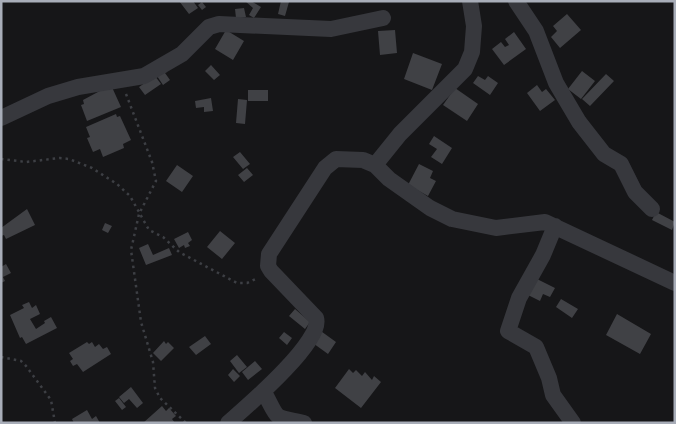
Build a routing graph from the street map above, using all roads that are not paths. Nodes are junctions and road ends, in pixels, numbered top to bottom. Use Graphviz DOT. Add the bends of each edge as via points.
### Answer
graph roads {
  1 [pos="470,1"];
  2 [pos="516,1"];
  3 [pos="383,18"];
  4 [pos="1,118"];
  5 [pos="375,165"];
  6 [pos="652,209"];
  7 [pos="555,226"];
  8 [pos="675,283"];
  9 [pos="264,392"];
  10 [pos="571,422"];
  11 [pos="228,423"];
  12 [pos="304,423"];
  1 -- 5 [label="street" via="472,52 466,69 400,134"];
  2 -- 6 [label="street" via="536,31 556,83 578,122 604,154 621,164 635,192"];
  3 -- 4 [label="street" via="331,29 220,24 209,27 182,54 144,76 78,87"];
  5 -- 7 [label="street" via="430,208 452,219 488,228 540,221"];
  5 -- 9 [label="street" via="343,158 336,159 325,168 268,254 268,266 317,322 293,362"];
  7 -- 8 [label="street"];
  7 -- 10 [label="street" via="519,298 508,331 536,347 553,395"];
  9 -- 11 [label="street"];
  9 -- 12 [label="street" via="282,420"];
}
